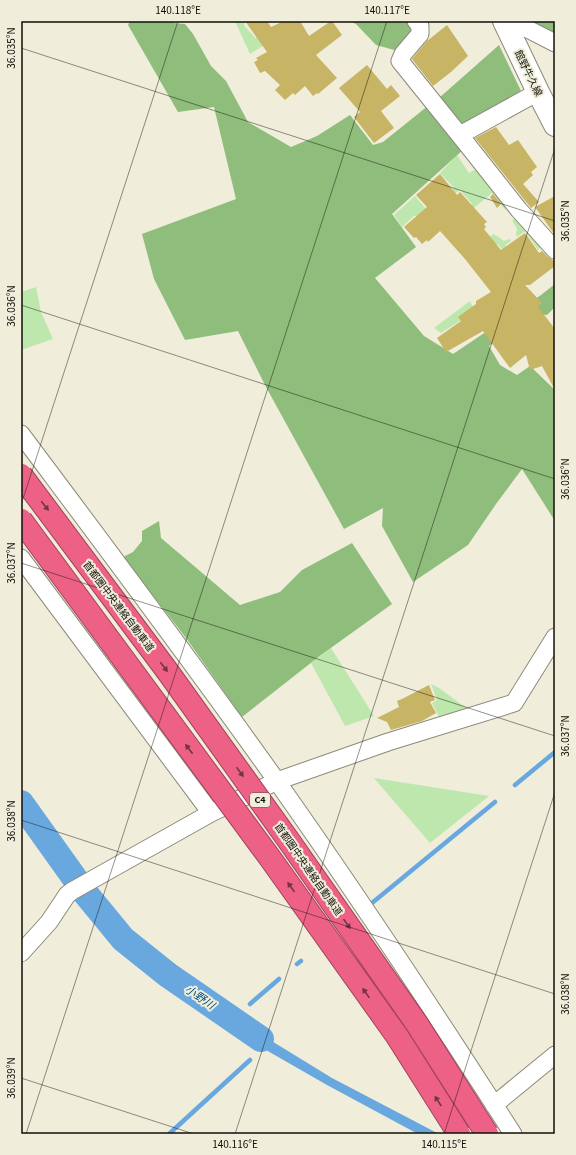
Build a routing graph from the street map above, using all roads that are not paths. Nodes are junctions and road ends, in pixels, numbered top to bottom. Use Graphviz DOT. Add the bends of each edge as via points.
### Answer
graph roads {
  1 [pos="416,21"];
  2 [pos="504,21"];
  3 [pos="512,21"];
  4 [pos="555,43"];
  5 [pos="538,92"];
  6 [pos="555,125"];
  7 [pos="460,135"];
  8 [pos="555,250"];
  9 [pos="21,434"];
  10 [pos="21,475"];
  11 [pos="21,520"];
  12 [pos="21,558"];
  13 [pos="555,637"];
  14 [pos="277,781"];
  15 [pos="211,813"];
  16 [pos="21,953"];
  17 [pos="555,1054"];
  18 [pos="494,1105"];
  19 [pos="459,1134"];
  20 [pos="487,1134"];
  21 [pos="513,1134"];
  1 -- 7 [label="street" via="420,26 420,34 400,61"];
  2 -- 5 [label="main road, 館野牛久線"];
  3 -- 4 [label="street"];
  5 -- 6 [label="main road, 館野牛久線"];
  5 -- 7 [label="street"];
  7 -- 8 [label="street" via="519,210"];
  9 -- 14 [label="street"];
  10 -- 20 [label="highway, 首都圏中央連絡自動車道 / C4, one-way, bridge" via="168,672 289,841 417,1024"];
  19 -- 11 [label="highway, C4, one-way, bridge" via="397,1036"];
  12 -- 15 [label="street"];
  13 -- 14 [label="street" via="514,703 388,742"];
  14 -- 15 [label="street"];
  14 -- 18 [label="street" via="387,940"];
  15 -- 16 [label="street" via="72,891"];
  17 -- 18 [label="street"];
  18 -- 21 [label="street"];
}
